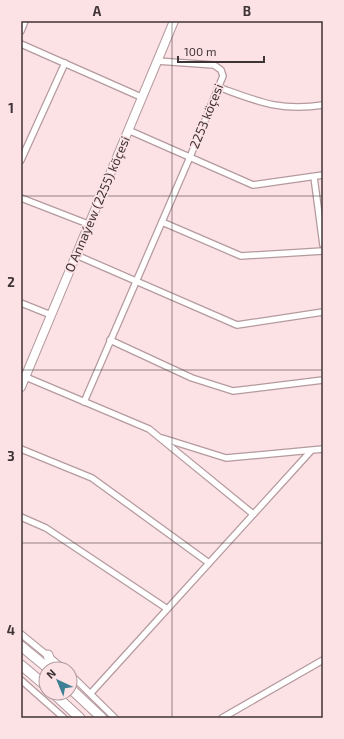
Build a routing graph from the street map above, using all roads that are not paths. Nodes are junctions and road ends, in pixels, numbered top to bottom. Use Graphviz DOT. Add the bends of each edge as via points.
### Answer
graph roads {
  1 [pos="25,21"];
  2 [pos="174,21"];
  3 [pos="21,31"];
  4 [pos="21,44"];
  5 [pos="157,61"];
  6 [pos="65,63"];
  7 [pos="218,87"];
  8 [pos="141,97"];
  9 [pos="323,104"];
  10 [pos="128,130"];
  11 [pos="190,157"];
  12 [pos="21,160"];
  13 [pos="323,176"];
  14 [pos="314,177"];
  15 [pos="21,198"];
  16 [pos="162,222"];
  17 [pos="88,224"];
  18 [pos="323,245"];
  19 [pos="323,251"];
  20 [pos="76,255"];
  21 [pos="136,281"];
  22 [pos="21,303"];
  23 [pos="323,312"];
  24 [pos="51,315"];
  25 [pos="110,340"];
  26 [pos="23,376"];
  27 [pos="323,380"];
  28 [pos="21,386"];
  29 [pos="84,402"];
  30 [pos="158,436"];
  31 [pos="21,449"];
  32 [pos="323,449"];
  33 [pos="310,452"];
  34 [pos="254,514"];
  35 [pos="21,517"];
  36 [pos="209,563"];
  37 [pos="166,608"];
  38 [pos="21,634"];
  39 [pos="21,646"];
  40 [pos="48,656"];
  41 [pos="323,660"];
  42 [pos="39,661"];
  43 [pos="50,661"];
  44 [pos="54,661"];
  45 [pos="21,665"];
  46 [pos="38,679"];
  47 [pos="21,680"];
  48 [pos="78,682"];
  49 [pos="91,694"];
  50 [pos="78,696"];
  51 [pos="62,701"];
  52 [pos="64,718"];
  53 [pos="80,718"];
  54 [pos="102,718"];
  55 [pos="115,718"];
  56 [pos="222,718"];
  1 -- 3 [label="street"];
  2 -- 5 [label="main road, O Annaýew (2255) köçesi"];
  4 -- 6 [label="street"];
  5 -- 7 [label="street, 2253 köçesi" via="214,65 221,70 223,76"];
  5 -- 8 [label="main road, O Annaýew (2255) köçesi"];
  6 -- 8 [label="street"];
  6 -- 12 [label="street"];
  7 -- 9 [label="street" via="270,105 286,107"];
  7 -- 11 [label="street, 2253 köçesi"];
  8 -- 10 [label="main road, O Annaýew (2255) köçesi"];
  10 -- 11 [label="street"];
  10 -- 17 [label="main road, O Annaýew (2255) köçesi"];
  11 -- 14 [label="street" via="253,184"];
  11 -- 16 [label="street, 2253 köçesi"];
  13 -- 14 [label="street"];
  14 -- 18 [label="street"];
  15 -- 17 [label="street"];
  16 -- 19 [label="street" via="242,256"];
  16 -- 21 [label="street, 2253 köçesi"];
  17 -- 20 [label="main road, O Annaýew (2255) köçesi"];
  20 -- 21 [label="street"];
  20 -- 24 [label="main road, O Annaýew (2255) köçesi"];
  21 -- 23 [label="street" via="237,324"];
  21 -- 25 [label="street, 2253 köçesi"];
  22 -- 24 [label="street"];
  24 -- 26 [label="main road, O Annaýew (2255) köçesi"];
  25 -- 27 [label="street" via="192,378 233,391"];
  25 -- 29 [label="street, 2253 köçesi"];
  26 -- 28 [label="main road, O Annaýew (2255) köçesi"];
  26 -- 29 [label="street"];
  29 -- 30 [label="street" via="149,429"];
  30 -- 33 [label="street" via="226,458"];
  30 -- 34 [label="street"];
  31 -- 36 [label="street" via="92,478"];
  32 -- 33 [label="street"];
  33 -- 34 [label="street"];
  34 -- 36 [label="street"];
  35 -- 37 [label="street" via="46,528"];
  36 -- 37 [label="street"];
  37 -- 49 [label="street"];
  38 -- 40 [label="street"];
  39 -- 42 [label="main road"];
  40 -- 43 [label="main road"];
  40 -- 44 [label="street"];
  41 -- 56 [label="street"];
  45 -- 46 [label="main road"];
  47 -- 52 [label="street"];
  48 -- 49 [label="street"];
  49 -- 55 [label="street"];
  50 -- 54 [label="main road"];
  51 -- 53 [label="main road"];
}
